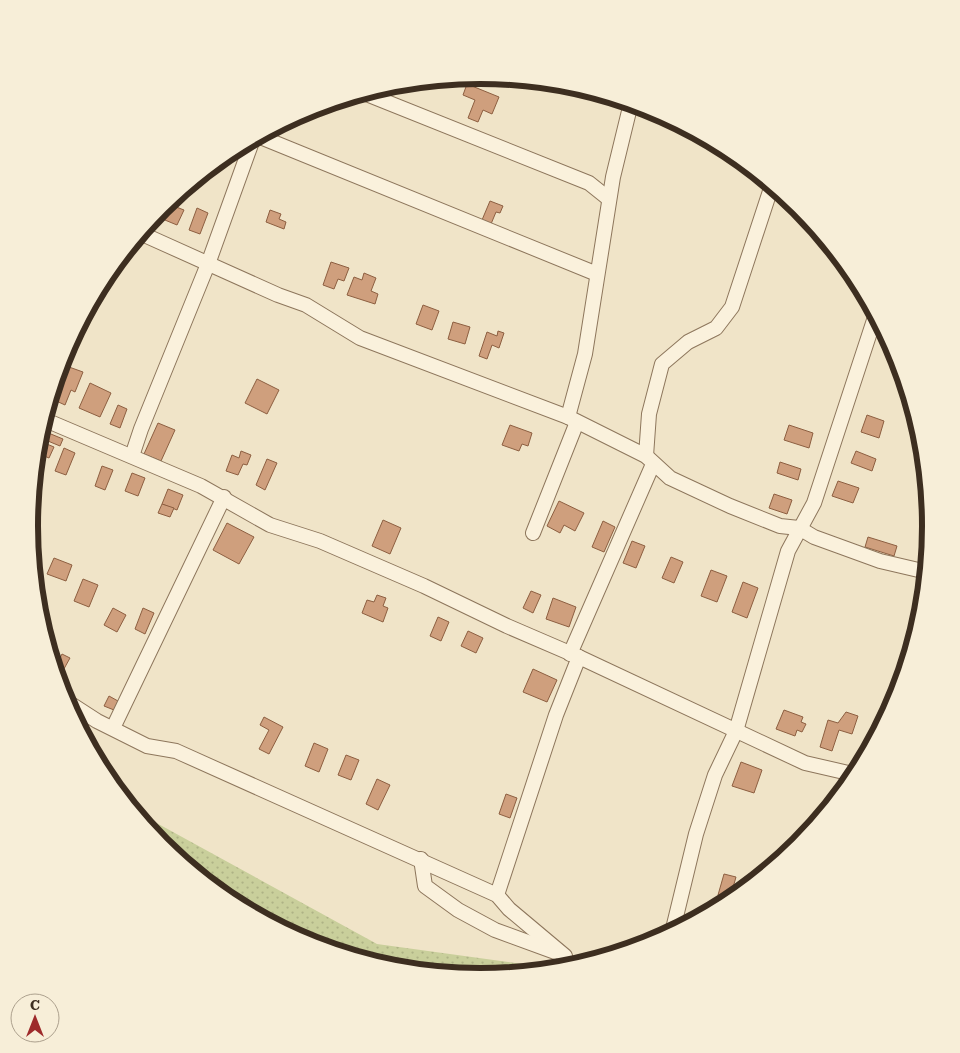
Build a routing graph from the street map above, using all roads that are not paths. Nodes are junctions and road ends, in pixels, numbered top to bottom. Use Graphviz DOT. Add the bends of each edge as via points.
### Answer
graph roads {
  1 [pos="376,97"];
  2 [pos="629,110"];
  3 [pos="266,139"];
  4 [pos="249,149"];
  5 [pos="770,192"];
  6 [pos="609,199"];
  7 [pos="146,236"];
  8 [pos="208,264"];
  9 [pos="597,274"];
  10 [pos="873,323"];
  11 [pos="572,419"];
  12 [pos="51,422"];
  13 [pos="132,456"];
  14 [pos="650,460"];
  15 [pos="224,497"];
  16 [pos="799,528"];
  17 [pos="533,533"];
  18 [pos="920,570"];
  19 [pos="575,656"];
  20 [pos="76,708"];
  21 [pos="113,728"];
  22 [pos="736,731"];
  23 [pos="848,772"];
  24 [pos="421,859"];
  25 [pos="497,895"];
  26 [pos="674,924"];
  27 [pos="564,960"];
  28 [pos="565,960"];
  1 -- 6 [label="street" via="589,184"];
  2 -- 6 [label="street"];
  3 -- 9 [label="street"];
  4 -- 8 [label="street"];
  5 -- 14 [label="street" via="732,307 716,328 688,342 662,364 649,414"];
  6 -- 9 [label="street"];
  7 -- 8 [label="street"];
  8 -- 11 [label="street" via="306,305 360,338"];
  8 -- 13 [label="street"];
  9 -- 11 [label="street" via="586,354"];
  10 -- 16 [label="street" via="814,503"];
  11 -- 14 [label="street"];
  11 -- 17 [label="street"];
  12 -- 13 [label="street"];
  13 -- 15 [label="street"];
  14 -- 16 [label="street" via="670,478 730,506 780,526"];
  14 -- 19 [label="street"];
  15 -- 19 [label="street" via="270,525 328,544"];
  15 -- 21 [label="street"];
  16 -- 18 [label="street" via="814,537 880,561"];
  16 -- 22 [label="street" via="788,551"];
  19 -- 22 [label="street"];
  19 -- 25 [label="street"];
  20 -- 21 [label="street"];
  21 -- 24 [label="street" via="146,746 176,751"];
  22 -- 23 [label="street" via="805,763"];
  22 -- 26 [label="street" via="715,775 696,834"];
  24 -- 25 [label="street"];
  24 -- 27 [label="street" via="425,886 458,910"];
  25 -- 28 [label="street"];
}
